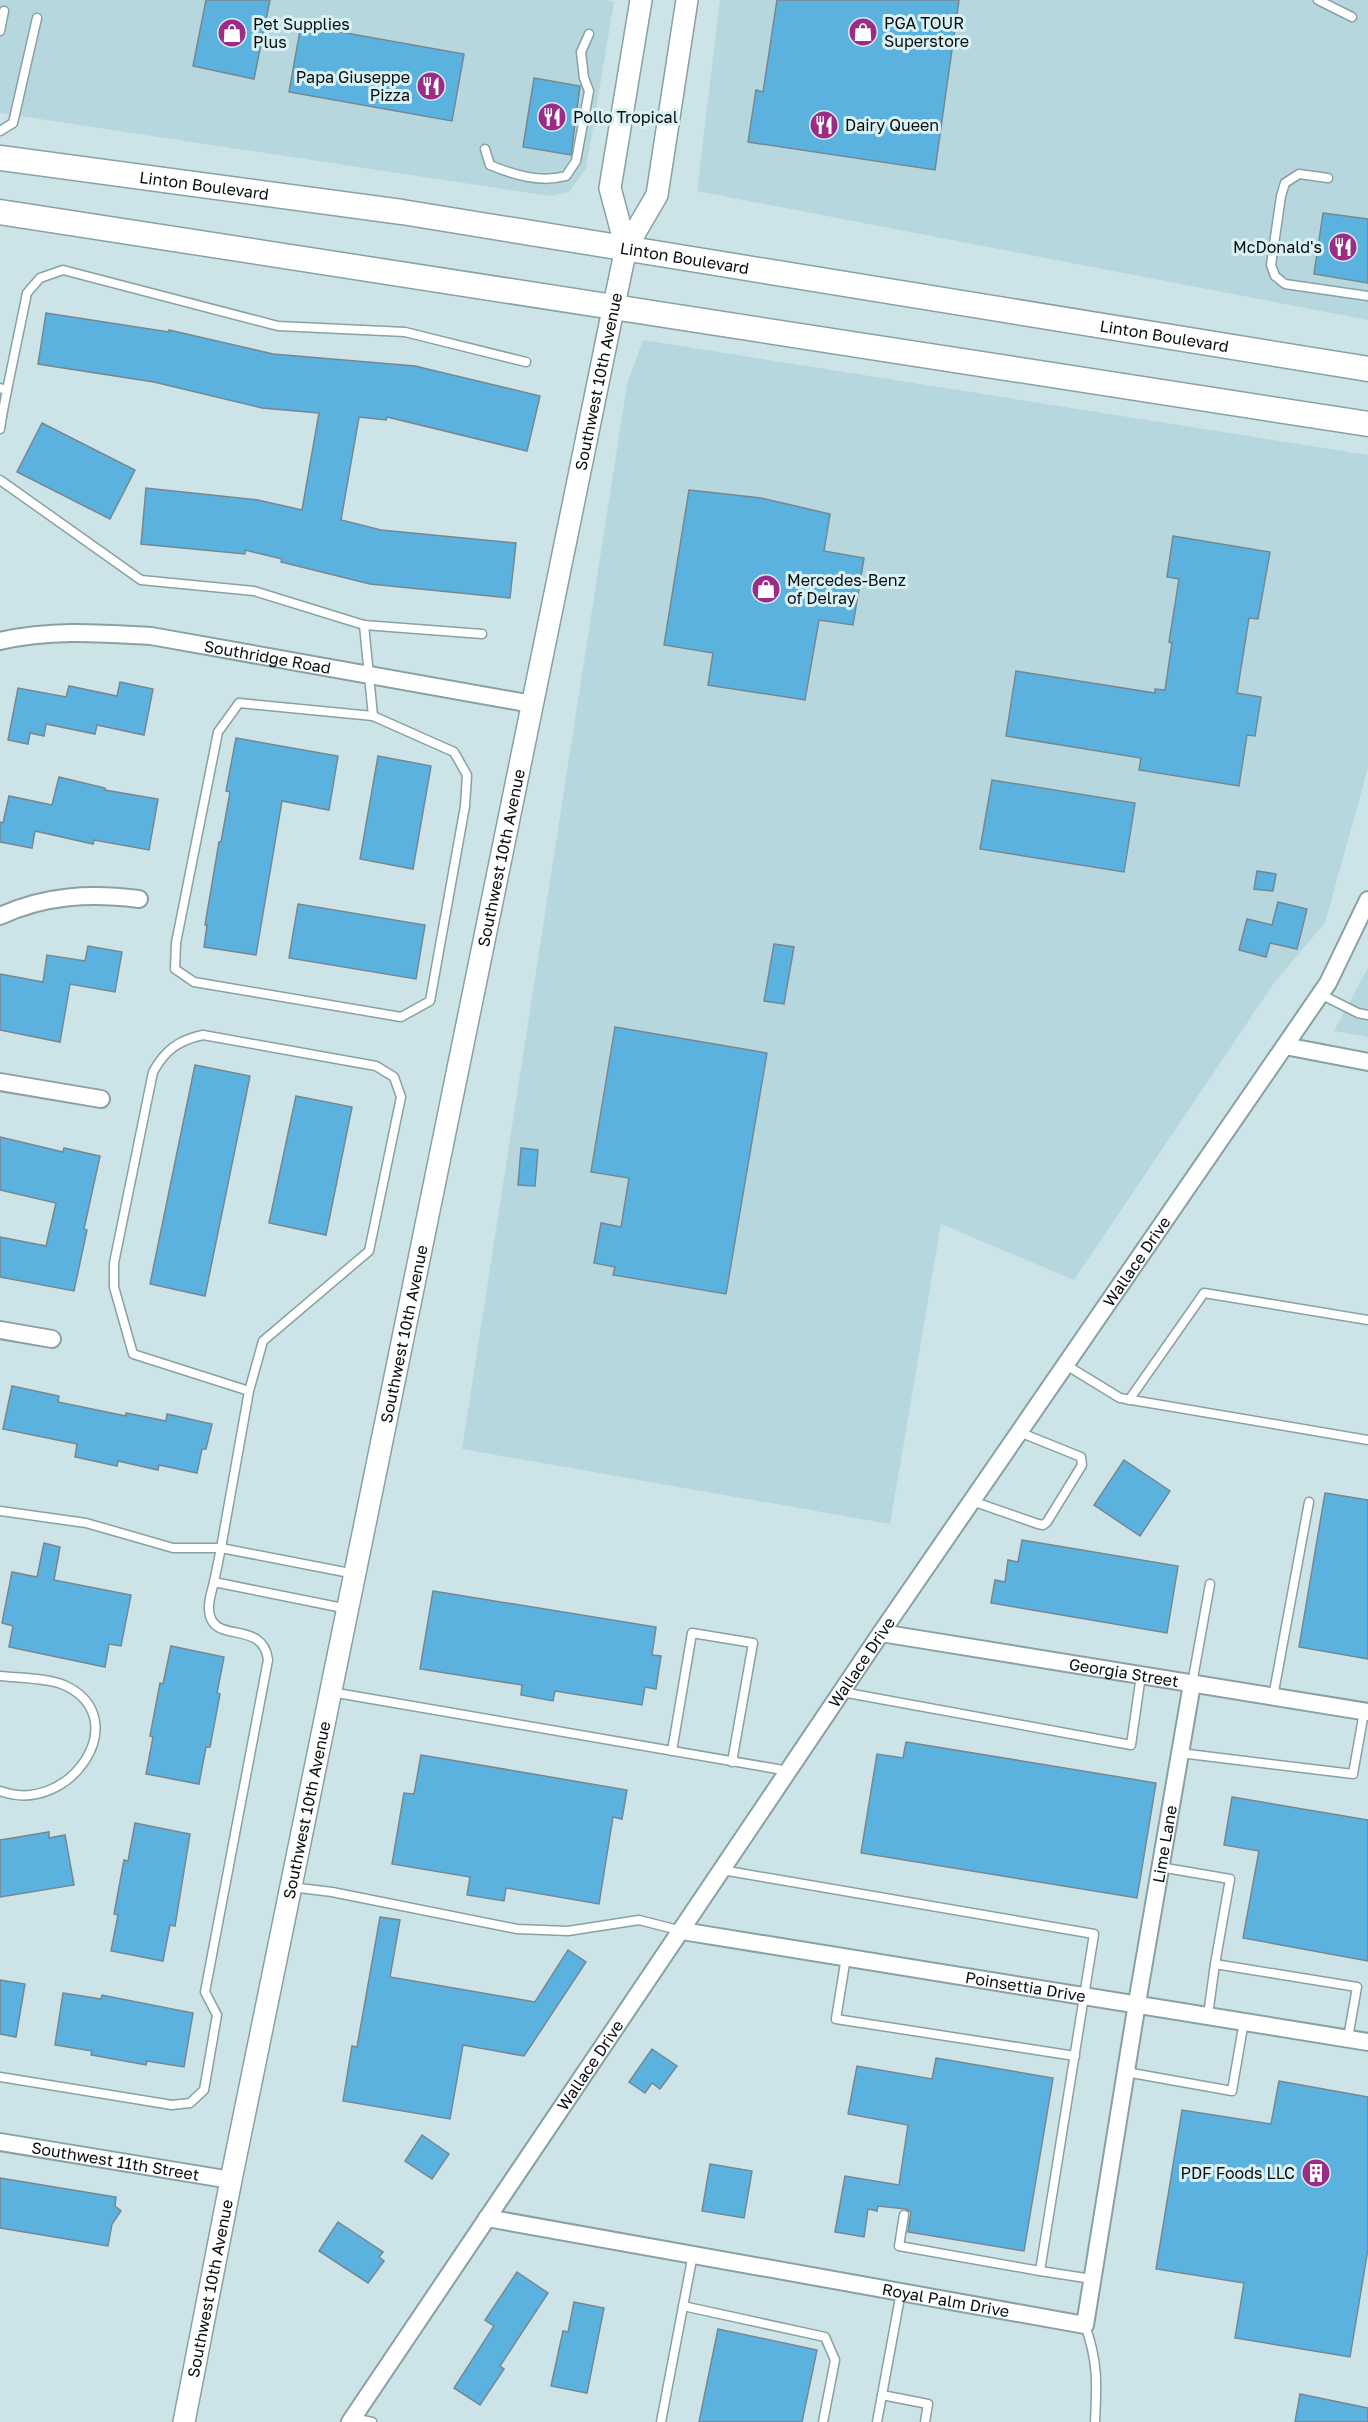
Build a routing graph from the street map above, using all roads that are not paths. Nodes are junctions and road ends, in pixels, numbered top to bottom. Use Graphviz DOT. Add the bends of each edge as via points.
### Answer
graph roads {
  1 [pos="641,0"];
  2 [pos="687,0"];
  3 [pos="1318,0"];
  4 [pos="4,11"];
  5 [pos="1352,17"];
  6 [pos="37,18"];
  7 [pos="0,31"];
  8 [pos="589,34"];
  9 [pos="0,131"];
  10 [pos="484,149"];
  11 [pos="0,158"];
  12 [pos="1328,177"];
  13 [pos="0,212"];
  14 [pos="626,248"];
  15 [pos="1368,296"];
  16 [pos="613,308"];
  17 [pos="526,362"];
  18 [pos="1368,369"];
  19 [pos="4,389"];
  20 [pos="1,416"];
  21 [pos="1368,424"];
  22 [pos="0,429"];
  23 [pos="0,480"];
  24 [pos="364,626"];
  25 [pos="482,634"];
  26 [pos="0,641"];
  27 [pos="369,676"];
  28 [pos="532,704"];
  29 [pos="373,716"];
  30 [pos="139,899"];
  31 [pos="1368,900"];
  32 [pos="0,916"];
  33 [pos="1320,994"];
  34 [pos="1368,1015"];
  35 [pos="1285,1046"];
  36 [pos="1368,1062"];
  37 [pos="0,1082"];
  38 [pos="101,1100"];
  39 [pos="1368,1320"];
  40 [pos="0,1330"];
  41 [pos="52,1339"];
  42 [pos="1066,1365"];
  43 [pos="249,1391"];
  44 [pos="1129,1400"];
  45 [pos="1019,1432"];
  46 [pos="1368,1440"];
  47 [pos="972,1501"];
  48 [pos="1309,1502"];
  49 [pos="0,1511"];
  50 [pos="221,1548"];
  51 [pos="355,1574"];
  52 [pos="214,1582"];
  53 [pos="1210,1584"];
  54 [pos="348,1609"];
  55 [pos="881,1633"];
  56 [pos="1141,1675"];
  57 [pos="0,1676"];
  58 [pos="1192,1684"];
  59 [pos="331,1692"];
  60 [pos="842,1692"];
  61 [pos="1273,1697"];
  62 [pos="1366,1712"];
  63 [pos="672,1751"];
  64 [pos="1180,1753"];
  65 [pos="732,1762"];
  66 [pos="789,1771"];
  67 [pos="0,1791"];
  68 [pos="1160,1867"];
  69 [pos="722,1870"];
  70 [pos="291,1887"];
  71 [pos="682,1931"];
  72 [pos="846,1957"];
  73 [pos="1215,1964"];
  74 [pos="1085,1995"];
  75 [pos="1137,2003"];
  76 [pos="1208,2015"];
  77 [pos="1244,2021"];
  78 [pos="1348,2038"];
  79 [pos="1368,2042"];
  80 [pos="1075,2056"];
  81 [pos="1126,2072"];
  82 [pos="0,2077"];
  83 [pos="0,2142"];
  84 [pos="231,2180"];
  85 [pos="904,2215"];
  86 [pos="487,2218"];
  87 [pos="693,2254"];
  88 [pos="1040,2271"];
  89 [pos="1092,2279"];
  90 [pos="902,2292"];
  91 [pos="683,2306"];
  92 [pos="1085,2325"];
  93 [pos="882,2395"];
  94 [pos="352,2420"];
  95 [pos="184,2422"];
  96 [pos="372,2422"];
  97 [pos="661,2422"];
  98 [pos="823,2422"];
  99 [pos="877,2422"];
  100 [pos="925,2422"];
  101 [pos="1095,2422"];
  1 -- 14 [label="street, Southwest 10th Avenue" via="610,189"];
  2 -- 14 [label="street, Southwest 10th Avenue" via="657,195"];
  3 -- 5 [label="lane"];
  4 -- 7 [label="lane"];
  6 -- 9 [label="lane" via="14,123"];
  8 -- 10 [label="lane" via="581,52 589,91 576,161 566,176 550,180 508,173 490,165"];
  11 -- 14 [label="main road, Linton Boulevard" via="378,209"];
  12 -- 15 [label="lane" via="1299,174 1285,183 1271,265 1275,276 1285,284"];
  13 -- 16 [label="main road"];
  14 -- 16 [label="street, Southwest 10th Avenue"];
  14 -- 18 [label="main road, Linton Boulevard"];
  16 -- 21 [label="main road"];
  16 -- 28 [label="street, Southwest 10th Avenue"];
  17 -- 19 [label="lane" via="405,332 278,326 63,270 40,278 27,293"];
  19 -- 20 [label="lane"];
  20 -- 22 [label="lane"];
  23 -- 24 [label="lane" via="141,580 254,591"];
  24 -- 25 [label="lane"];
  24 -- 27 [label="lane"];
  26 -- 27 [label="street, Southridge Road" via="62,633 151,636"];
  27 -- 28 [label="street, Southridge Road"];
  27 -- 29 [label="lane"];
  28 -- 51 [label="street, Southwest 10th Avenue"];
  29 -- 29 [label="lane" via="454,752 467,776 430,1001 401,1017 194,981 175,969 176,943 218,732 239,703"];
  30 -- 32 [label="street" via="80,895 49,898"];
  31 -- 33 [label="street, Wallace Drive"];
  33 -- 34 [label="lane"];
  33 -- 35 [label="street, Wallace Drive"];
  35 -- 36 [label="street"];
  35 -- 42 [label="street, Wallace Drive"];
  37 -- 38 [label="street"];
  39 -- 44 [label="lane" via="1204,1293"];
  40 -- 41 [label="street"];
  42 -- 44 [label="lane"];
  42 -- 45 [label="street, Wallace Drive"];
  43 -- 43 [label="lane" via="263,1341 369,1251 400,1096 394,1077 376,1066 203,1035 173,1046 153,1072 114,1263 114,1287 132,1354"];
  43 -- 50 [label="lane"];
  44 -- 46 [label="lane"];
  45 -- 47 [label="street, Wallace Drive"];
  45 -- 47 [label="lane" via="1083,1461 1047,1522 1038,1524"];
  47 -- 55 [label="street, Wallace Drive"];
  48 -- 61 [label="lane"];
  49 -- 50 [label="lane" via="86,1523 173,1548"];
  50 -- 51 [label="lane"];
  50 -- 52 [label="lane"];
  51 -- 54 [label="street, Southwest 10th Avenue"];
  52 -- 54 [label="lane"];
  52 -- 82 [label="lane" via="208,1608 213,1622 225,1631 260,1640 268,1660 205,1992 217,2016 204,2090 190,2103 172,2105"];
  53 -- 58 [label="lane"];
  54 -- 59 [label="street, Southwest 10th Avenue"];
  55 -- 56 [label="street, Georgia Street"];
  55 -- 60 [label="street, Wallace Drive"];
  56 -- 58 [label="street, Georgia Street"];
  56 -- 60 [label="lane" via="1131,1745"];
  57 -- 67 [label="lane" via="61,1683 75,1691 87,1702 96,1732 93,1748 80,1770 60,1786 36,1794 10,1795"];
  58 -- 61 [label="street, Georgia Street"];
  58 -- 64 [label="street, Lime Lane"];
  59 -- 63 [label="lane"];
  59 -- 70 [label="street, Southwest 10th Avenue"];
  60 -- 66 [label="street, Wallace Drive"];
  61 -- 62 [label="street, Georgia Street"];
  62 -- 64 [label="lane" via="1353,1774"];
  63 -- 65 [label="lane"];
  63 -- 65 [label="lane" via="693,1634 753,1643"];
  64 -- 68 [label="street, Lime Lane"];
  65 -- 66 [label="lane"];
  66 -- 69 [label="street, Wallace Drive"];
  68 -- 73 [label="lane" via="1230,1880"];
  68 -- 75 [label="street, Lime Lane"];
  69 -- 71 [label="street, Wallace Drive"];
  69 -- 74 [label="lane" via="1094,1934"];
  70 -- 71 [label="lane" via="517,1929 568,1931 639,1920"];
  70 -- 84 [label="street, Southwest 10th Avenue"];
  71 -- 72 [label="street, Poinsettia Drive"];
  71 -- 86 [label="street, Wallace Drive"];
  72 -- 74 [label="street, Poinsettia Drive"];
  72 -- 80 [label="lane" via="836,2019"];
  73 -- 76 [label="lane"];
  73 -- 78 [label="lane" via="1357,1987"];
  74 -- 75 [label="street, Poinsettia Drive"];
  74 -- 80 [label="lane"];
  75 -- 76 [label="street, Poinsettia Drive"];
  75 -- 81 [label="street"];
  76 -- 77 [label="street, Poinsettia Drive"];
  77 -- 78 [label="street, Poinsettia Drive"];
  77 -- 81 [label="lane" via="1232,2091"];
  78 -- 79 [label="street, Poinsettia Drive"];
  80 -- 88 [label="lane"];
  81 -- 89 [label="street"];
  83 -- 84 [label="street, Southwest 11th Street"];
  84 -- 95 [label="street, Southwest 10th Avenue"];
  85 -- 88 [label="lane" via="899,2246"];
  86 -- 87 [label="street, Royal Palm Drive"];
  86 -- 94 [label="street, Wallace Drive"];
  87 -- 90 [label="street, Royal Palm Drive"];
  87 -- 91 [label="lane"];
  88 -- 89 [label="lane"];
  89 -- 92 [label="street"];
  90 -- 92 [label="street, Royal Palm Drive"];
  90 -- 93 [label="lane"];
  91 -- 97 [label="lane"];
  91 -- 98 [label="lane" via="825,2337 835,2360"];
  92 -- 101 [label="lane" via="1094,2350"];
  93 -- 99 [label="lane"];
  93 -- 100 [label="lane" via="928,2404"];
  94 -- 96 [label="lane"];
}
